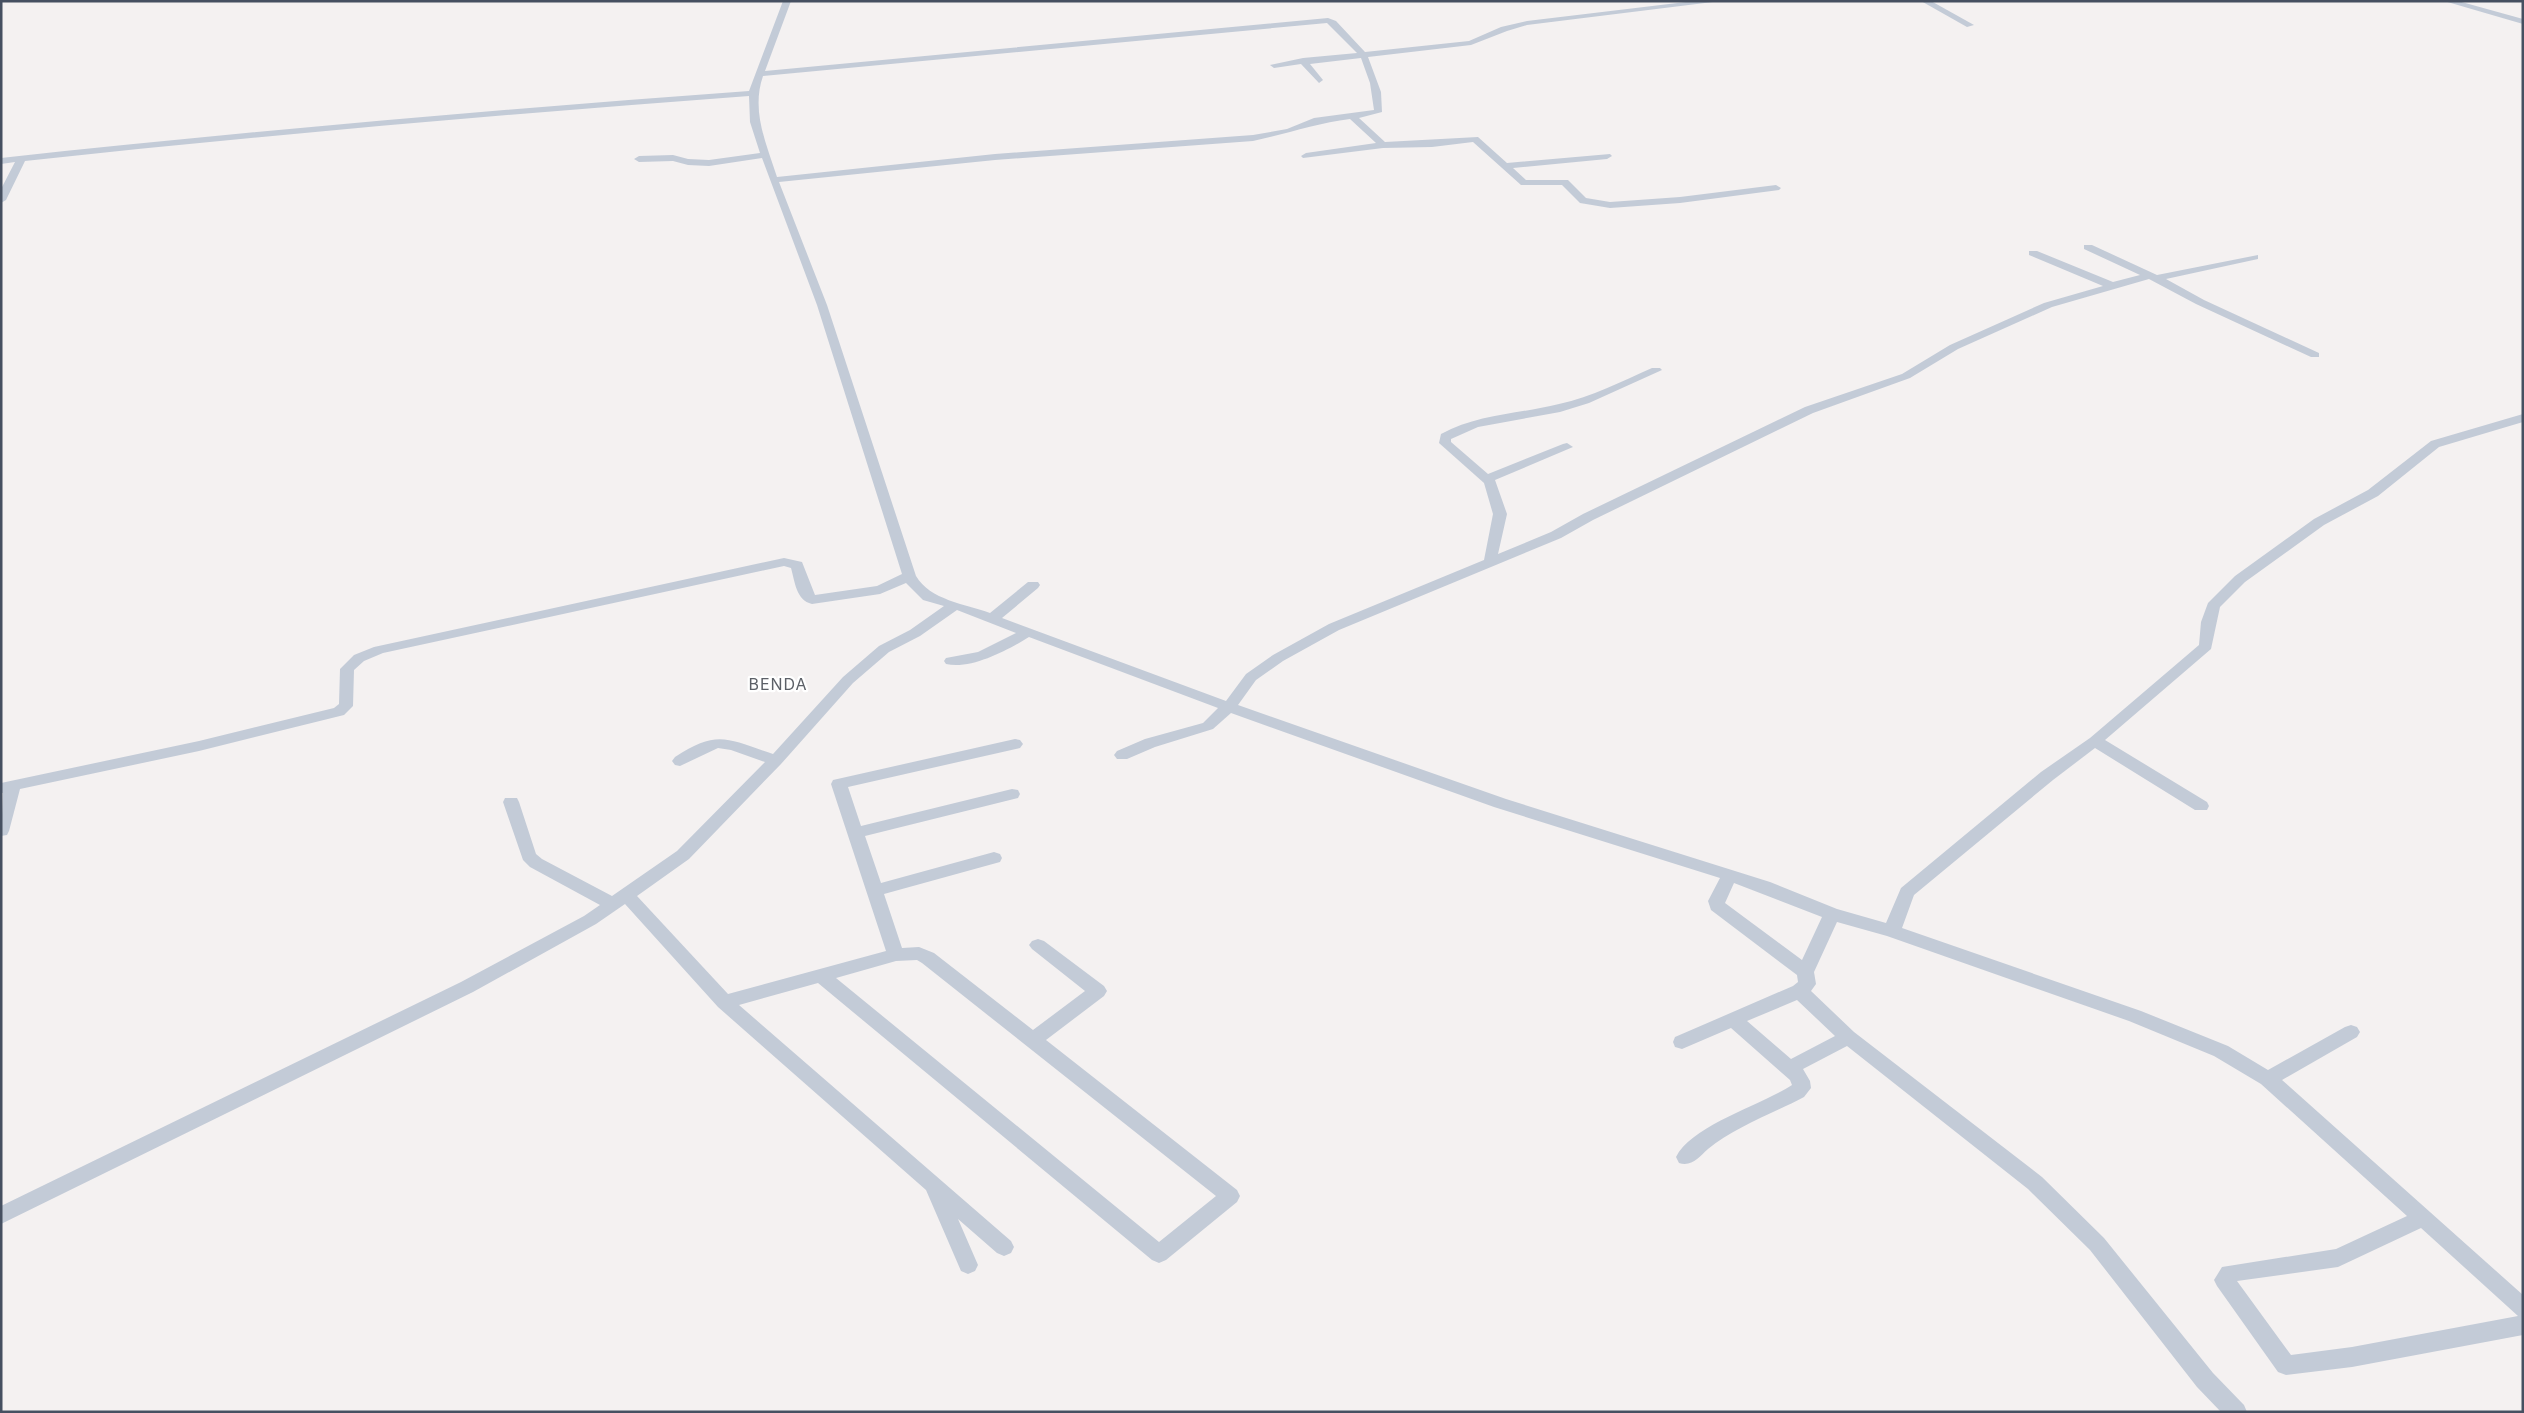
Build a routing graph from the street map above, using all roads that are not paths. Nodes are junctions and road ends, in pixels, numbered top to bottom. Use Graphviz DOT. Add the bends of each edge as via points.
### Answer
graph roads {
  1 [pos="787,1"];
  2 [pos="1717,1"];
  3 [pos="1925,1"];
  4 [pos="2448,1"];
  5 [pos="2523,22"];
  6 [pos="1970,25"];
  7 [pos="1363,55"];
  8 [pos="1303,61"];
  9 [pos="1274,65"];
  10 [pos="762,74"];
  11 [pos="1320,80"];
  12 [pos="753,93"];
  13 [pos="1352,116"];
  14 [pos="1383,145"];
  15 [pos="765,155"];
  16 [pos="1306,156"];
  17 [pos="1607,156"];
  18 [pos="21,159"];
  19 [pos="639,159"];
  20 [pos="1,161"];
  21 [pos="1506,166"];
  22 [pos="773,180"];
  23 [pos="1776,188"];
  24 [pos="1,200"];
  25 [pos="2088,247"];
  26 [pos="2033,253"];
  27 [pos="2254,257"];
  28 [pos="2153,277"];
  29 [pos="2113,286"];
  30 [pos="2315,355"];
  31 [pos="1656,370"];
  32 [pos="2523,418"];
  33 [pos="1567,447"];
  34 [pos="1486,479"];
  35 [pos="1492,562"];
  36 [pos="909,576"];
  37 [pos="1033,585"];
  38 [pos="955,605"];
  39 [pos="993,618"];
  40 [pos="1028,631"];
  41 [pos="951,661"];
  42 [pos="1229,707"];
  43 [pos="2095,741"];
  44 [pos="1015,744"];
  45 [pos="1122,755"];
  46 [pos="680,760"];
  47 [pos="776,760"];
  48 [pos="7,787"];
  49 [pos="1012,794"];
  50 [pos="512,802"];
  51 [pos="2201,806"];
  52 [pos="1,831"];
  53 [pos="856,833"];
  54 [pos="994,858"];
  55 [pos="1730,875"];
  56 [pos="875,891"];
  57 [pos="620,899"];
  58 [pos="1832,914"];
  59 [pos="1892,931"];
  60 [pos="1038,945"];
  61 [pos="896,955"];
  62 [pos="1805,972"];
  63 [pos="821,975"];
  64 [pos="1799,991"];
  65 [pos="724,1002"];
  66 [pos="1732,1019"];
  67 [pos="2350,1032"];
  68 [pos="1848,1037"];
  69 [pos="1033,1040"];
  70 [pos="1682,1042"];
  71 [pos="1789,1068"];
  72 [pos="2268,1079"];
  73 [pos="1686,1157"];
  74 [pos="934,1185"];
  75 [pos="1,1216"];
  76 [pos="2424,1218"];
  77 [pos="1004,1247"];
  78 [pos="968,1265"];
  79 [pos="2523,1309"];
  80 [pos="2523,1325"];
  81 [pos="2236,1412"];
  1 -- 10 [label="street"];
  2 -- 7 [label="street" via="1527,23 1471,43"];
  3 -- 6 [label="street"];
  4 -- 5 [label="street"];
  7 -- 8 [label="street"];
  7 -- 10 [label="street" via="1328,20"];
  7 -- 13 [label="street" via="1380,108 1378,112"];
  8 -- 9 [label="street"];
  8 -- 11 [label="street"];
  10 -- 12 [label="street"];
  12 -- 15 [label="street" via="755,122"];
  12 -- 18 [label="street" via="534,109"];
  13 -- 14 [label="street"];
  13 -- 22 [label="street" via="1314,121 1288,131 1253,138 995,157"];
  14 -- 16 [label="street"];
  14 -- 21 [label="street" via="1432,144 1471,138 1479,141"];
  15 -- 19 [label="street" via="709,163 673,158"];
  15 -- 22 [label="street"];
  17 -- 21 [label="street"];
  18 -- 20 [label="street"];
  18 -- 24 [label="street"];
  21 -- 23 [label="street" via="1524,183 1565,182 1583,201 1610,205"];
  22 -- 36 [label="street" via="822,306"];
  25 -- 28 [label="street"];
  26 -- 29 [label="street"];
  27 -- 28 [label="street"];
  28 -- 29 [label="street"];
  28 -- 30 [label="street"];
  29 -- 35 [label="street" via="2048,305 1954,347 1906,376 1809,410 1588,516 1556,535"];
  31 -- 34 [label="street" via="1576,404 1504,418 1454,431 1445,437 1445,443"];
  32 -- 43 [label="street" via="2435,444 2373,492 2320,522 2240,579 2213,606 2206,646"];
  33 -- 34 [label="street"];
  34 -- 35 [label="street" via="1490,482 1500,514 1490,558"];
  35 -- 42 [label="street" via="1334,627 1251,677"];
  36 -- 38 [label="street" via="916,590 933,600"];
  36 -- 48 [label="street" via="888,588 812,600 806,596 797,565 784,562 379,650 359,658 347,669 346,706 339,712"];
  37 -- 39 [label="street"];
  38 -- 39 [label="street"];
  38 -- 47 [label="street" via="915,633 884,649 855,673"];
  39 -- 40 [label="street"];
  40 -- 41 [label="street" via="999,650 967,660"];
  40 -- 42 [label="street"];
  42 -- 45 [label="street" via="1208,726 1150,742"];
  42 -- 55 [label="street" via="1500,804"];
  43 -- 51 [label="street"];
  43 -- 59 [label="street" via="2047,776 1907,892"];
  44 -- 53 [label="street" via="840,784"];
  46 -- 47 [label="street" via="701,746 722,741"];
  47 -- 57 [label="street" via="683,856"];
  48 -- 52 [label="street"];
  49 -- 53 [label="street"];
  50 -- 57 [label="street" via="529,856 536,863"];
  53 -- 56 [label="street"];
  54 -- 56 [label="street"];
  55 -- 58 [label="street"];
  55 -- 62 [label="street" via="1716,901 1717,906"];
  56 -- 61 [label="street"];
  57 -- 65 [label="street"];
  57 -- 75 [label="street" via="590,920 467,987"];
  58 -- 59 [label="street"];
  58 -- 62 [label="street"];
  59 -- 72 [label="street" via="2135,1016 2222,1051"];
  60 -- 69 [label="street" via="1098,992"];
  61 -- 63 [label="street"];
  61 -- 69 [label="street" via="919,953 928,958"];
  62 -- 64 [label="street" via="1807,984"];
  63 -- 65 [label="street"];
  63 -- 69 [label="street" via="1159,1254 1230,1196"];
  64 -- 66 [label="street"];
  64 -- 68 [label="street"];
  65 -- 74 [label="street"];
  66 -- 70 [label="street"];
  66 -- 71 [label="street"];
  67 -- 72 [label="street"];
  68 -- 71 [label="street"];
  68 -- 81 [label="street" via="2035,1183 2097,1244 2205,1380"];
  71 -- 73 [label="street" via="1801,1081 1802,1088 1708,1138"];
  72 -- 76 [label="street"];
  74 -- 77 [label="street"];
  74 -- 78 [label="street"];
  76 -- 79 [label="street"];
  76 -- 80 [label="street" via="2338,1258 2229,1273 2224,1280 2286,1365 2352,1357"];
}
